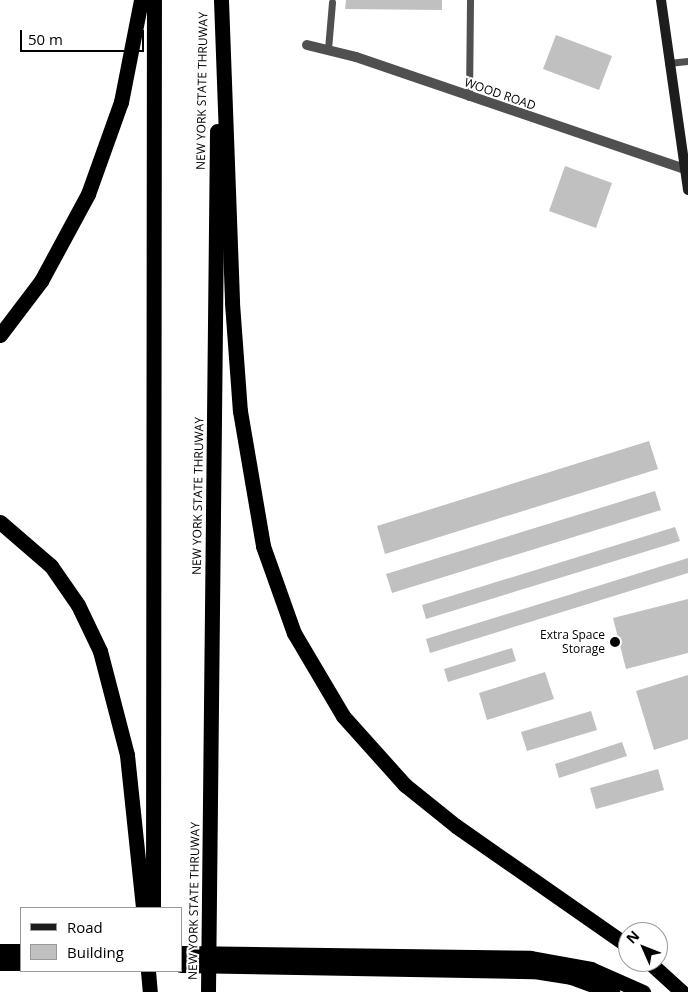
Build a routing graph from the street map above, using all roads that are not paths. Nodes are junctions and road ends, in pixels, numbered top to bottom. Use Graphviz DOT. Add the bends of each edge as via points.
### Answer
graph roads {
  1 [pos="141,0"];
  2 [pos="154,0"];
  3 [pos="220,0"];
  4 [pos="470,0"];
  5 [pos="660,0"];
  6 [pos="332,2"];
  7 [pos="307,45"];
  8 [pos="328,49"];
  9 [pos="688,61"];
  10 [pos="668,63"];
  11 [pos="469,97"];
  12 [pos="684,169"];
  13 [pos="688,190"];
  14 [pos="0,335"];
  15 [pos="0,522"];
  16 [pos="143,907"];
  17 [pos="152,907"];
  18 [pos="618,939"];
  19 [pos="0,951"];
  20 [pos="20,951"];
  21 [pos="182,953"];
  22 [pos="257,960"];
  23 [pos="0,963"];
  24 [pos="20,964"];
  25 [pos="182,965"];
  26 [pos="148,972"];
  27 [pos="152,972"];
  28 [pos="660,972"];
  29 [pos="151,992"];
  30 [pos="208,992"];
  31 [pos="612,992"];
  32 [pos="643,992"];
  33 [pos="682,992"];
  1 -- 14 [label="highway" via="121,102 88,194 41,281"];
  2 -- 17 [label="highway"];
  3 -- 18 [label="highway" via="232,303 240,411 263,546 294,633 343,716 405,785 456,826"];
  3 -- 30 [label="highway, NEW YORK STATE THRUWAY"];
  4 -- 11 [label="lane"];
  5 -- 10 [label="street"];
  6 -- 8 [label="lane"];
  7 -- 8 [label="street, WOOD ROAD"];
  8 -- 11 [label="street, WOOD ROAD"];
  9 -- 10 [label="lane"];
  10 -- 12 [label="street"];
  11 -- 12 [label="street, WOOD ROAD"];
  12 -- 13 [label="street"];
  15 -- 16 [label="highway" via="51,566 78,605 100,651 127,755"];
  19 -- 20 [label="highway"];
  21 -- 22 [label="highway"];
  22 -- 25 [label="highway"];
  22 -- 31 [label="highway" via="534,971 571,977"];
  22 -- 32 [label="highway" via="530,958 591,970"];
  23 -- 24 [label="highway"];
  26 -- 29 [label="highway"];
  27 -- 29 [label="highway"];
  28 -- 33 [label="highway"];
}
